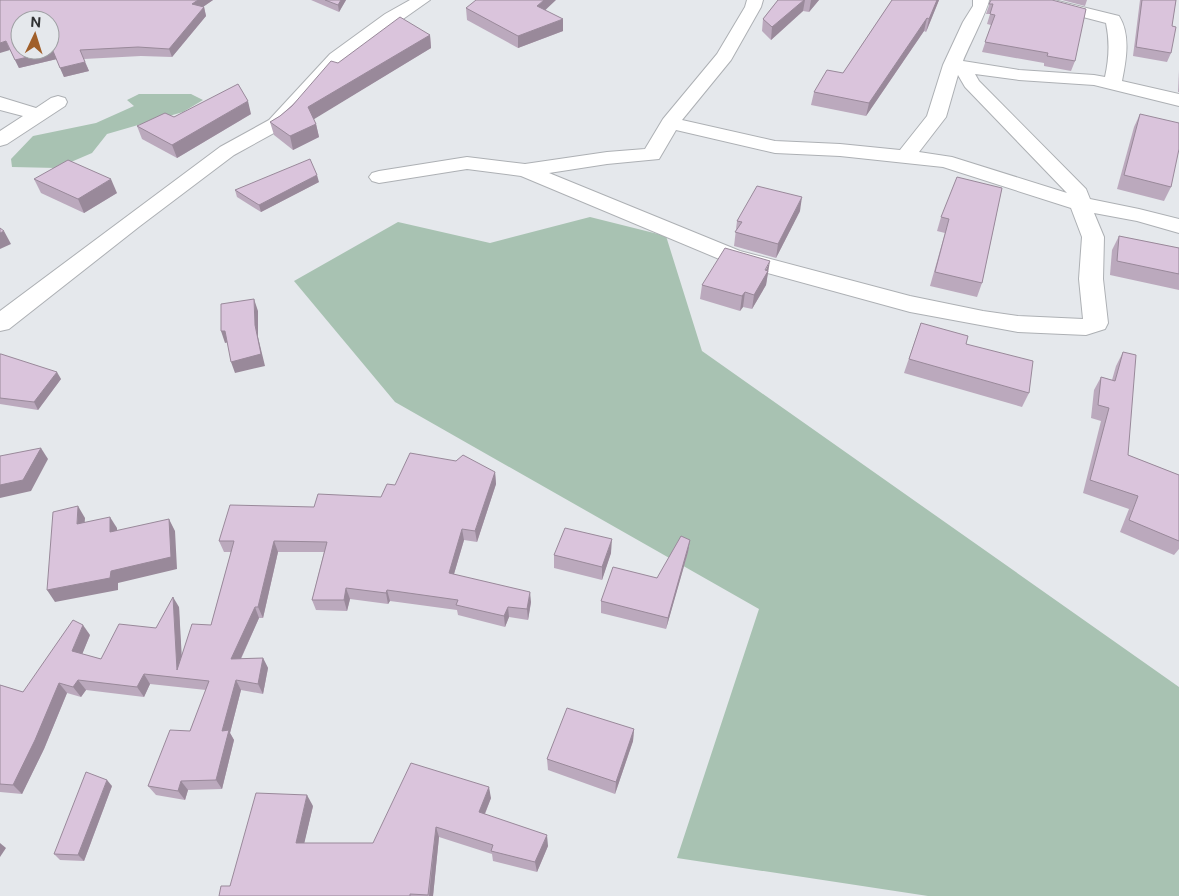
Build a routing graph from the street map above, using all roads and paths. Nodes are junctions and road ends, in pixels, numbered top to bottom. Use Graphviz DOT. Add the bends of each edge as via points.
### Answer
graph roads {
  1 [pos="422,0"];
  2 [pos="981,0"];
  3 [pos="1035,0"];
  4 [pos="748,2"];
  5 [pos="957,66"];
  6 [pos="1112,84"];
  7 [pos="1179,100"];
  8 [pos="58,102"];
  9 [pos="0,103"];
  10 [pos="38,114"];
  11 [pos="670,123"];
  12 [pos="0,140"];
  13 [pos="905,157"];
  14 [pos="525,170"];
  15 [pos="379,177"];
  16 [pos="1080,204"];
  17 [pos="1179,226"];
  18 [pos="0,322"];
  1 -- 18 [label="street" via="336,58 276,124 227,150"];
  2 -- 5 [label="street"];
  3 -- 6 [label="street" via="1113,20 1119,54"];
  4 -- 11 [label="street" via="725,56"];
  5 -- 6 [label="street"];
  5 -- 13 [label="street" via="936,117"];
  5 -- 16 [label="street" via="1079,193"];
  6 -- 7 [label="street"];
  8 -- 10 [label="street"];
  9 -- 10 [label="street"];
  10 -- 12 [label="street"];
  11 -- 13 [label="street" via="775,147"];
  11 -- 14 [label="street" via="652,155"];
  13 -- 16 [label="street" via="945,161 980,170"];
  14 -- 15 [label="street" via="467,163"];
  14 -- 16 [label="street" via="732,256 910,304 1018,324 1086,327 1096,323 1090,279 1093,237"];
  16 -- 17 [label="street"];
}
